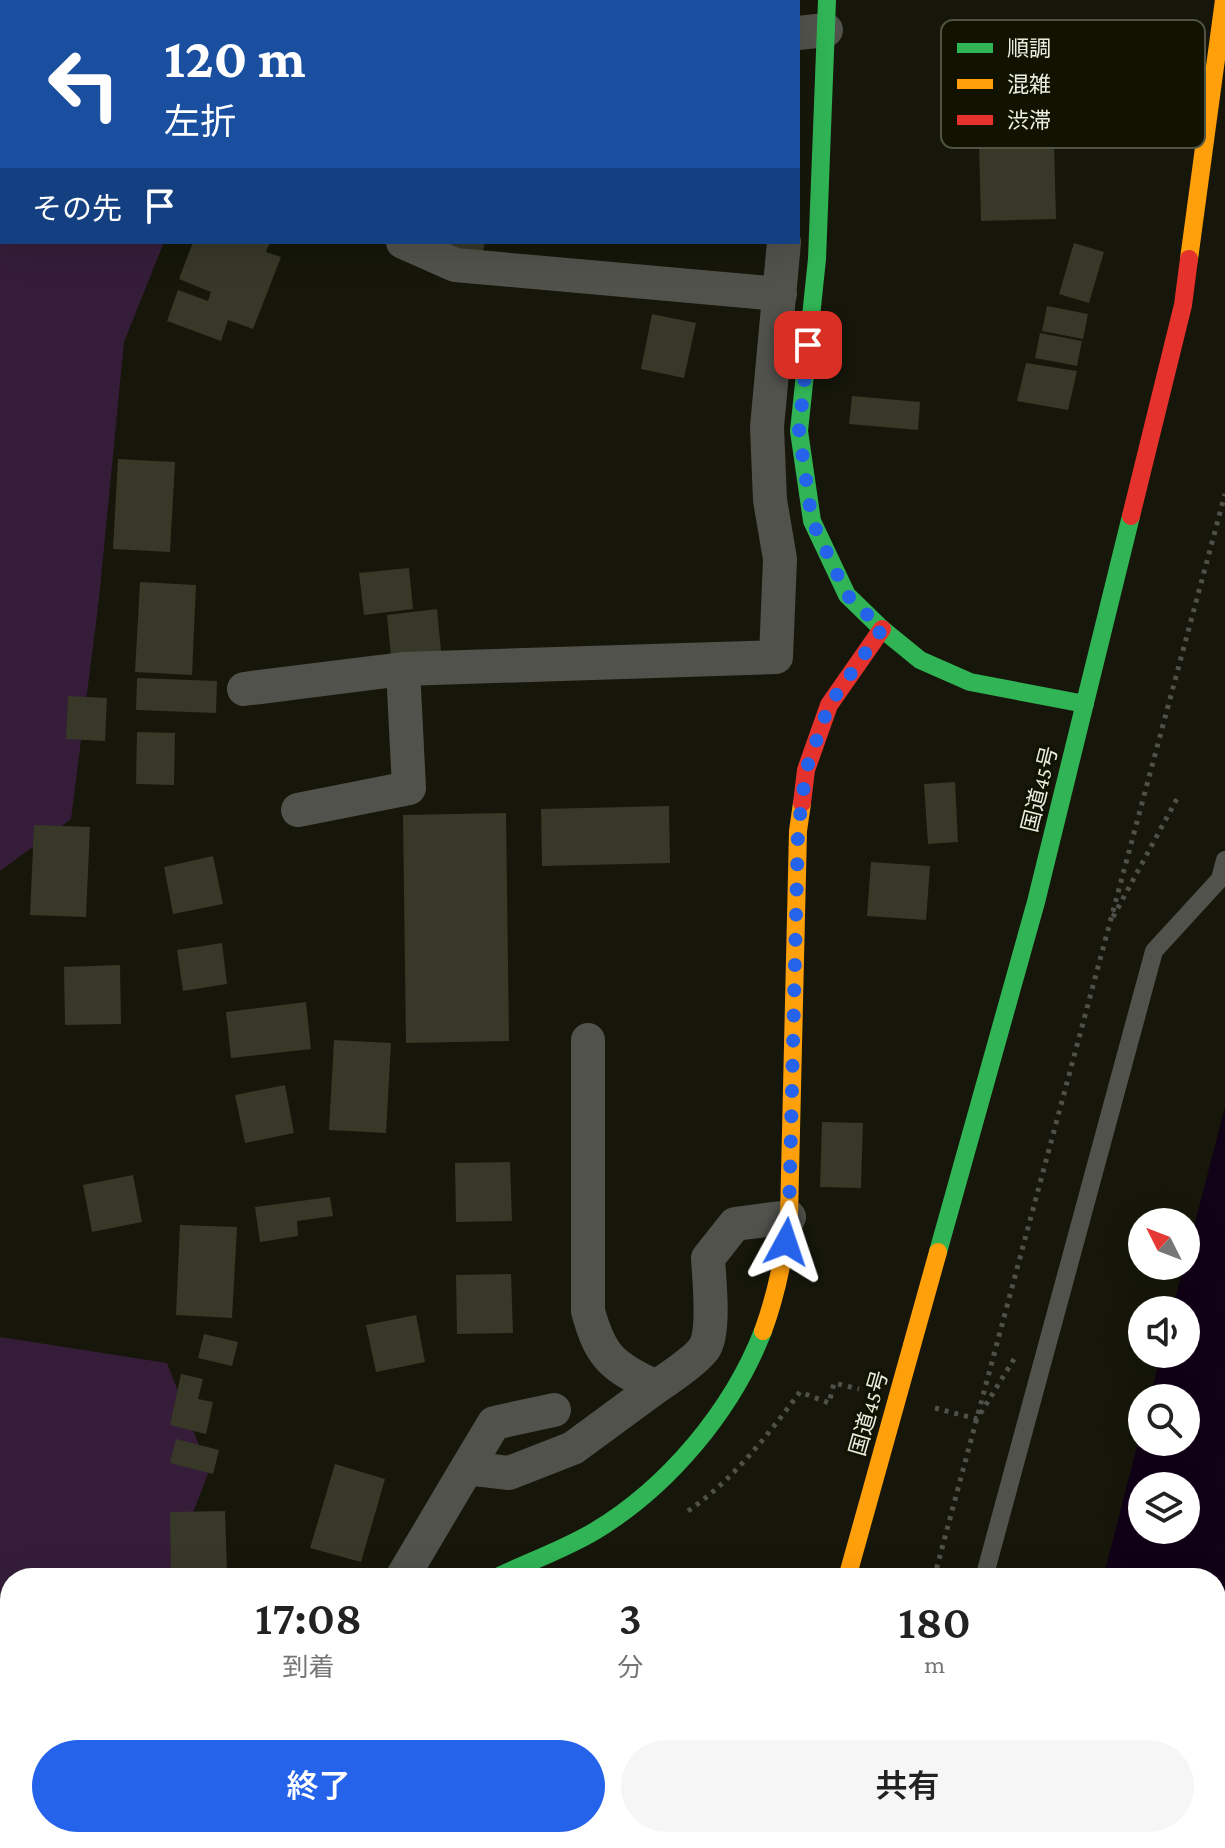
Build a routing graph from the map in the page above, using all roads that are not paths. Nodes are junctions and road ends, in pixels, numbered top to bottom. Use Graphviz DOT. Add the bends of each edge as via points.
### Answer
graph roads {
  1 [pos="1224,0"];
  2 [pos="817,21"];
  3 [pos="1205,141"];
  4 [pos="1204,148"];
  5 [pos="408,244"];
  6 [pos="784,244"];
  7 [pos="780,294"];
  8 [pos="882,629"];
  9 [pos="403,669"];
  10 [pos="244,689"];
  11 [pos="1085,704"];
  12 [pos="298,810"];
  13 [pos="1225,860"];
  14 [pos="588,1040"];
  15 [pos="789,1217"];
  16 [pos="656,1387"];
  17 [pos="554,1410"];
  18 [pos="467,1468"];
  19 [pos="408,1568"];
  20 [pos="516,1568"];
  21 [pos="850,1568"];
  22 [pos="987,1568"];
  1 -- 3 [label="main road, 国道45号"];
  2 -- 8 [label="main road" via="817,259 799,431 812,521 847,595"];
  4 -- 11 [label="main road, 国道45号" via="1183,305"];
  5 -- 7 [label="street" via="455,265"];
  6 -- 7 [label="street"];
  7 -- 9 [label="street" via="767,427 770,500 780,559 776,657"];
  8 -- 11 [label="main road" via="920,660 970,682"];
  8 -- 15 [label="main road" via="829,705 806,770 798,831"];
  9 -- 10 [label="street"];
  9 -- 12 [label="street" via="409,788"];
  11 -- 21 [label="main road, 国道45号" via="1036,902"];
  13 -- 22 [label="lane" via="1220,879 1154,951"];
  14 -- 16 [label="street" via="588,1311 596,1341 620,1369"];
  15 -- 16 [label="street" via="735,1224 708,1258 711,1312 705,1346"];
  15 -- 20 [label="main road" via="783,1267 768,1315 725,1405 650,1490 603,1526"];
  16 -- 18 [label="street" via="573,1448 509,1473"];
  17 -- 18 [label="street" via="494,1423"];
  18 -- 19 [label="street"];
}
